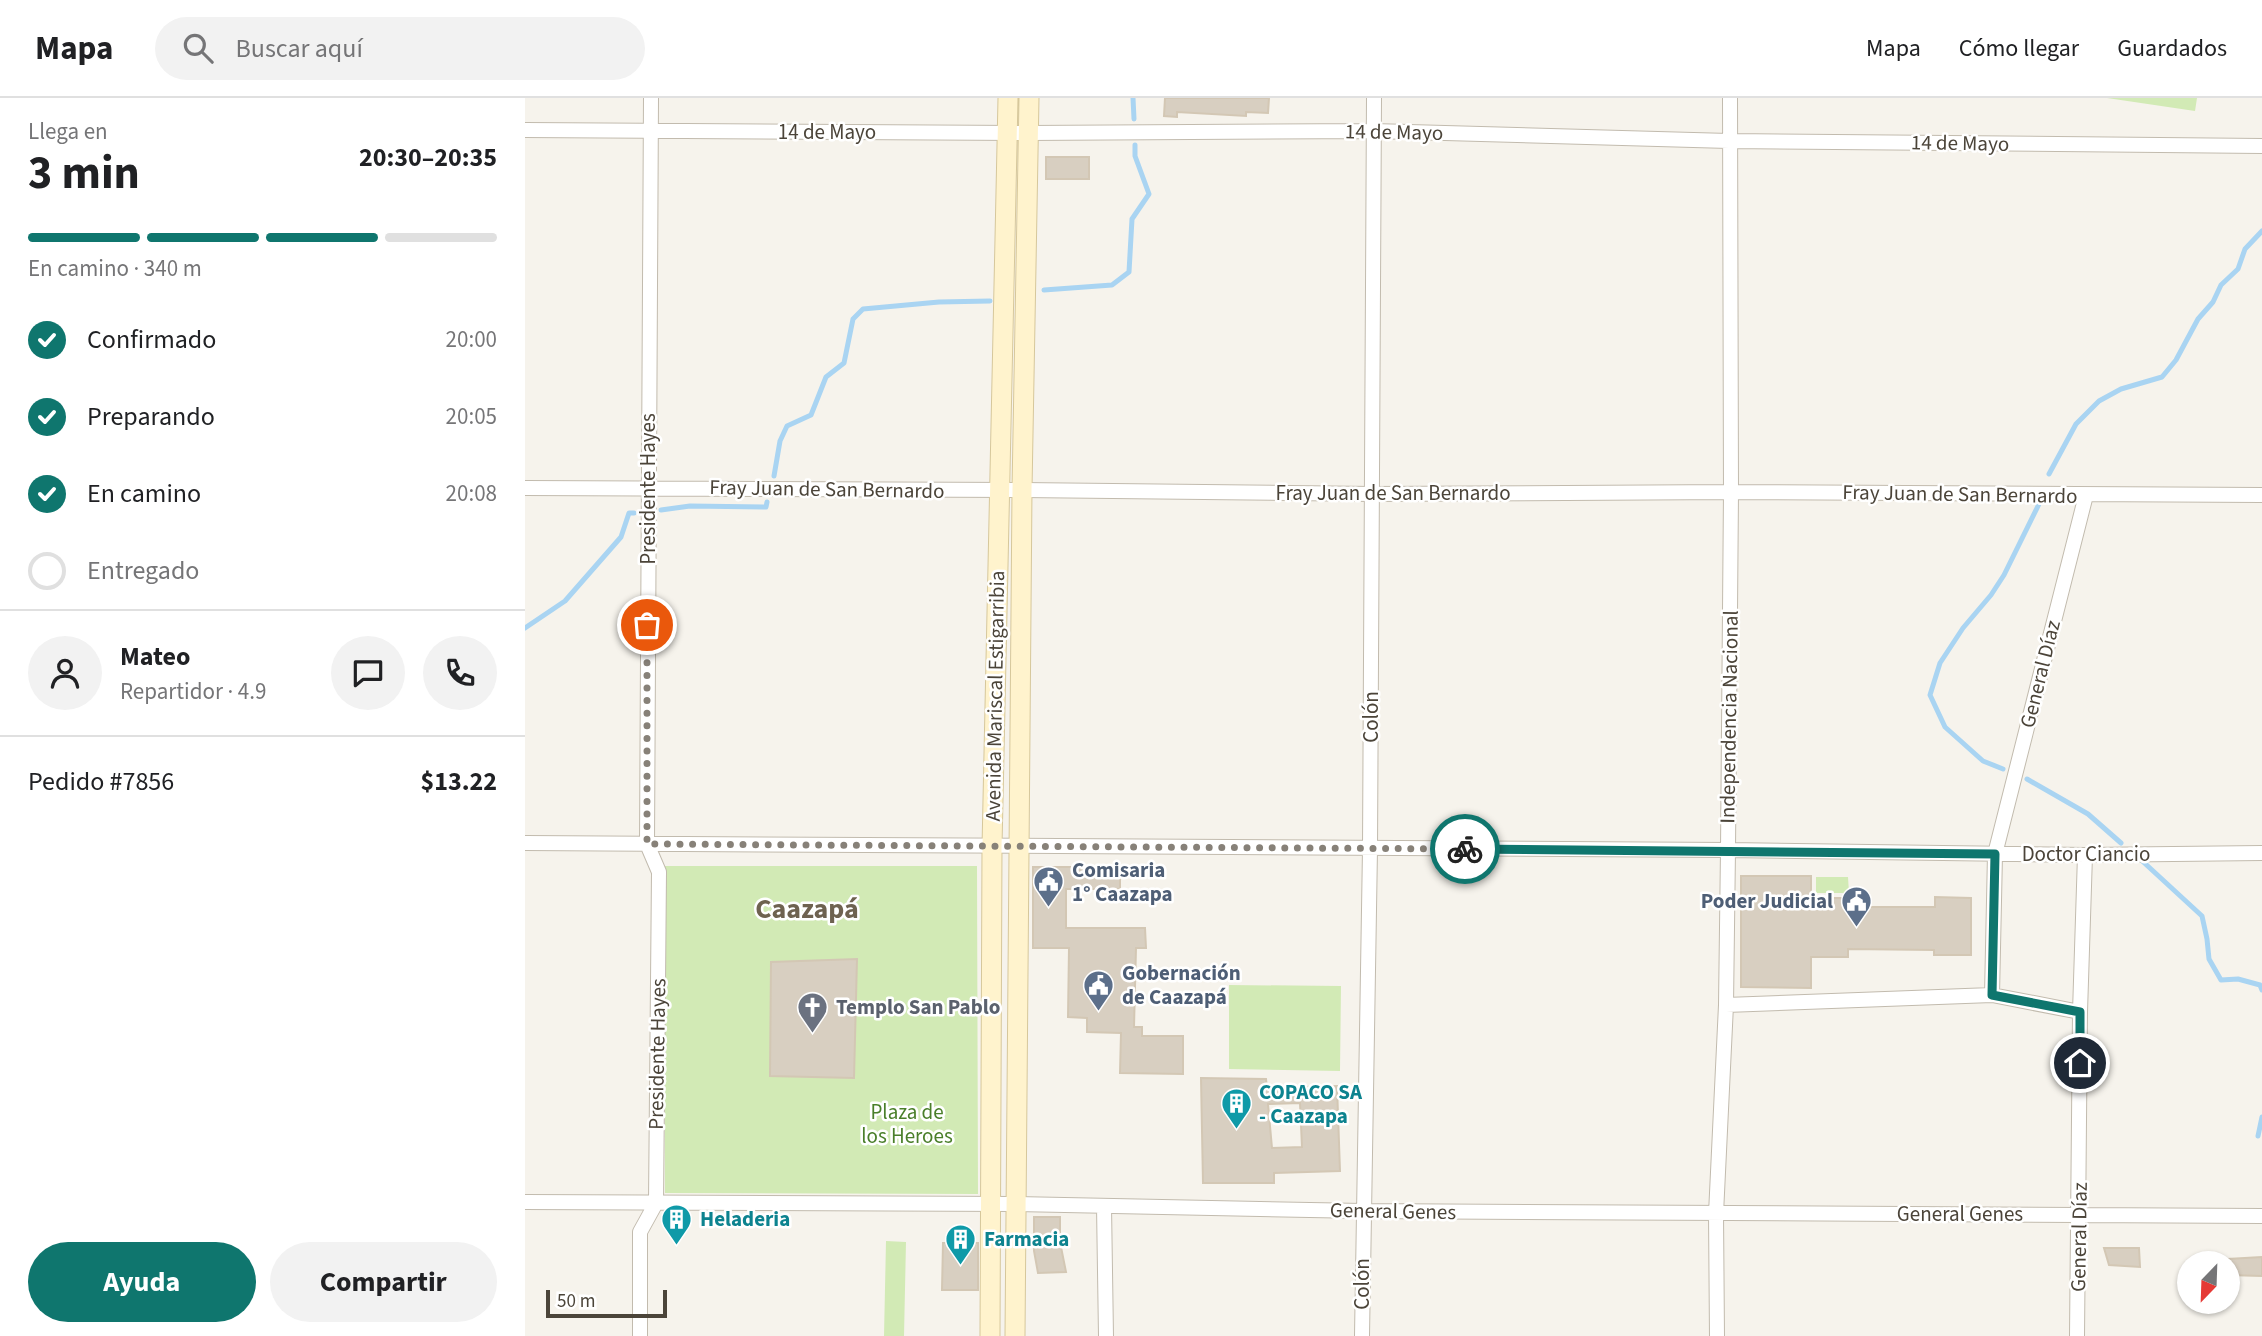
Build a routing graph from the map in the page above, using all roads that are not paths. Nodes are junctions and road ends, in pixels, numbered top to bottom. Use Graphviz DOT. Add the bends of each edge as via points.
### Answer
graph roads {
  1 [pos="651,98"];
  2 [pos="1007,98"];
  3 [pos="1029,98"];
  4 [pos="1374,98"];
  5 [pos="1730,98"];
  6 [pos="525,130"];
  7 [pos="652,131"];
  8 [pos="1373,131"];
  9 [pos="1007,132"];
  10 [pos="1028,133"];
  11 [pos="1728,141"];
  12 [pos="2262,146"];
  13 [pos="525,488"];
  14 [pos="647,488"];
  15 [pos="1022,490"];
  16 [pos="999,491"];
  17 [pos="1731,492"];
  18 [pos="1372,494"];
  19 [pos="2086,495"];
  20 [pos="2262,495"];
  21 [pos="525,843"];
  22 [pos="647,844"];
  23 [pos="1019,846"];
  24 [pos="992,847"];
  25 [pos="1370,849"];
  26 [pos="1728,850"];
  27 [pos="2262,853"];
  28 [pos="1995,854"];
  29 [pos="2085,855"];
  30 [pos="1992,995"];
  31 [pos="1726,1005"];
  32 [pos="2080,1012"];
  33 [pos="525,1202"];
  34 [pos="656,1203"];
  35 [pos="990,1204"];
  36 [pos="1015,1204"];
  37 [pos="1104,1206"];
  38 [pos="1363,1211"];
  39 [pos="1716,1213"];
  40 [pos="2079,1214"];
  41 [pos="2262,1216"];
  42 [pos="640,1336"];
  43 [pos="990,1336"];
  44 [pos="1015,1336"];
  45 [pos="1106,1336"];
  46 [pos="1362,1336"];
  47 [pos="1717,1336"];
  48 [pos="2077,1336"];
  1 -- 7 [label="street, Presidente Hayes"];
  2 -- 9 [label="main road, Avenida Mariscal Estigarribia"];
  3 -- 10 [label="main road, Avenida Mariscal Estigarribia"];
  4 -- 8 [label="street, Colón"];
  5 -- 11 [label="street, Independencia Nacional"];
  6 -- 7 [label="street, 14 de Mayo"];
  7 -- 9 [label="street, 14 de Mayo"];
  7 -- 14 [label="street, Presidente Hayes"];
  8 -- 10 [label="street, 14 de Mayo"];
  8 -- 11 [label="street, 14 de Mayo"];
  8 -- 18 [label="street, Colón"];
  9 -- 10 [label="street, 14 de Mayo"];
  9 -- 16 [label="main road, Avenida Mariscal Estigarribia"];
  10 -- 15 [label="main road, Avenida Mariscal Estigarribia"];
  11 -- 12 [label="street, 14 de Mayo"];
  11 -- 17 [label="street, Independencia Nacional"];
  13 -- 14 [label="street, Fray Juan de San Bernardo"];
  14 -- 16 [label="street, Fray Juan de San Bernardo"];
  14 -- 22 [label="street, Presidente Hayes"];
  15 -- 16 [label="street, Fray Juan de San Bernardo"];
  15 -- 18 [label="street, Fray Juan de San Bernardo"];
  15 -- 23 [label="main road, Avenida Mariscal Estigarribia"];
  16 -- 24 [label="main road, Avenida Mariscal Estigarribia"];
  17 -- 18 [label="street, Fray Juan de San Bernardo"];
  17 -- 19 [label="street, Fray Juan de San Bernardo"];
  17 -- 26 [label="street, Independencia Nacional"];
  18 -- 25 [label="street, Colón"];
  19 -- 20 [label="street, Fray Juan de San Bernardo"];
  19 -- 28 [label="street, General Díaz"];
  21 -- 22 [label="street, Doctor Ciancio"];
  22 -- 24 [label="street, Doctor Ciancio"];
  22 -- 34 [label="street, Presidente Hayes" via="659,872"];
  23 -- 24 [label="street, Doctor Ciancio"];
  23 -- 25 [label="street, Doctor Ciancio"];
  23 -- 36 [label="main road, Avenida Mariscal Estigarribia"];
  24 -- 35 [label="main road, Avenida Mariscal Estigarribia"];
  25 -- 26 [label="street, Doctor Ciancio"];
  25 -- 38 [label="street, Colón"];
  26 -- 28 [label="street, Doctor Ciancio"];
  26 -- 31 [label="street, Independencia Nacional"];
  27 -- 29 [label="street, Doctor Ciancio"];
  28 -- 29 [label="street, Doctor Ciancio"];
  28 -- 30 [label="street, General Díaz"];
  29 -- 32 [label="street, General Díaz"];
  30 -- 31 [label="street"];
  30 -- 32 [label="street"];
  31 -- 39 [label="street, Independencia Nacional"];
  32 -- 40 [label="street, General Díaz"];
  33 -- 34 [label="street, General Genes"];
  34 -- 35 [label="street, General Genes"];
  34 -- 42 [label="street, Presidente Hayes" via="640,1233"];
  35 -- 36 [label="street, General Genes"];
  35 -- 43 [label="main road, Avenida Mariscal Estigarribia"];
  36 -- 37 [label="street, General Genes"];
  36 -- 44 [label="main road, Avenida Mariscal Estigarribia"];
  37 -- 38 [label="street, General Genes"];
  37 -- 45 [label="street"];
  38 -- 39 [label="street, General Genes"];
  38 -- 46 [label="street, Colón"];
  39 -- 40 [label="street, General Genes"];
  39 -- 47 [label="street, Independencia Nacional"];
  40 -- 41 [label="street, General Genes"];
  40 -- 48 [label="street, General Díaz"];
}
